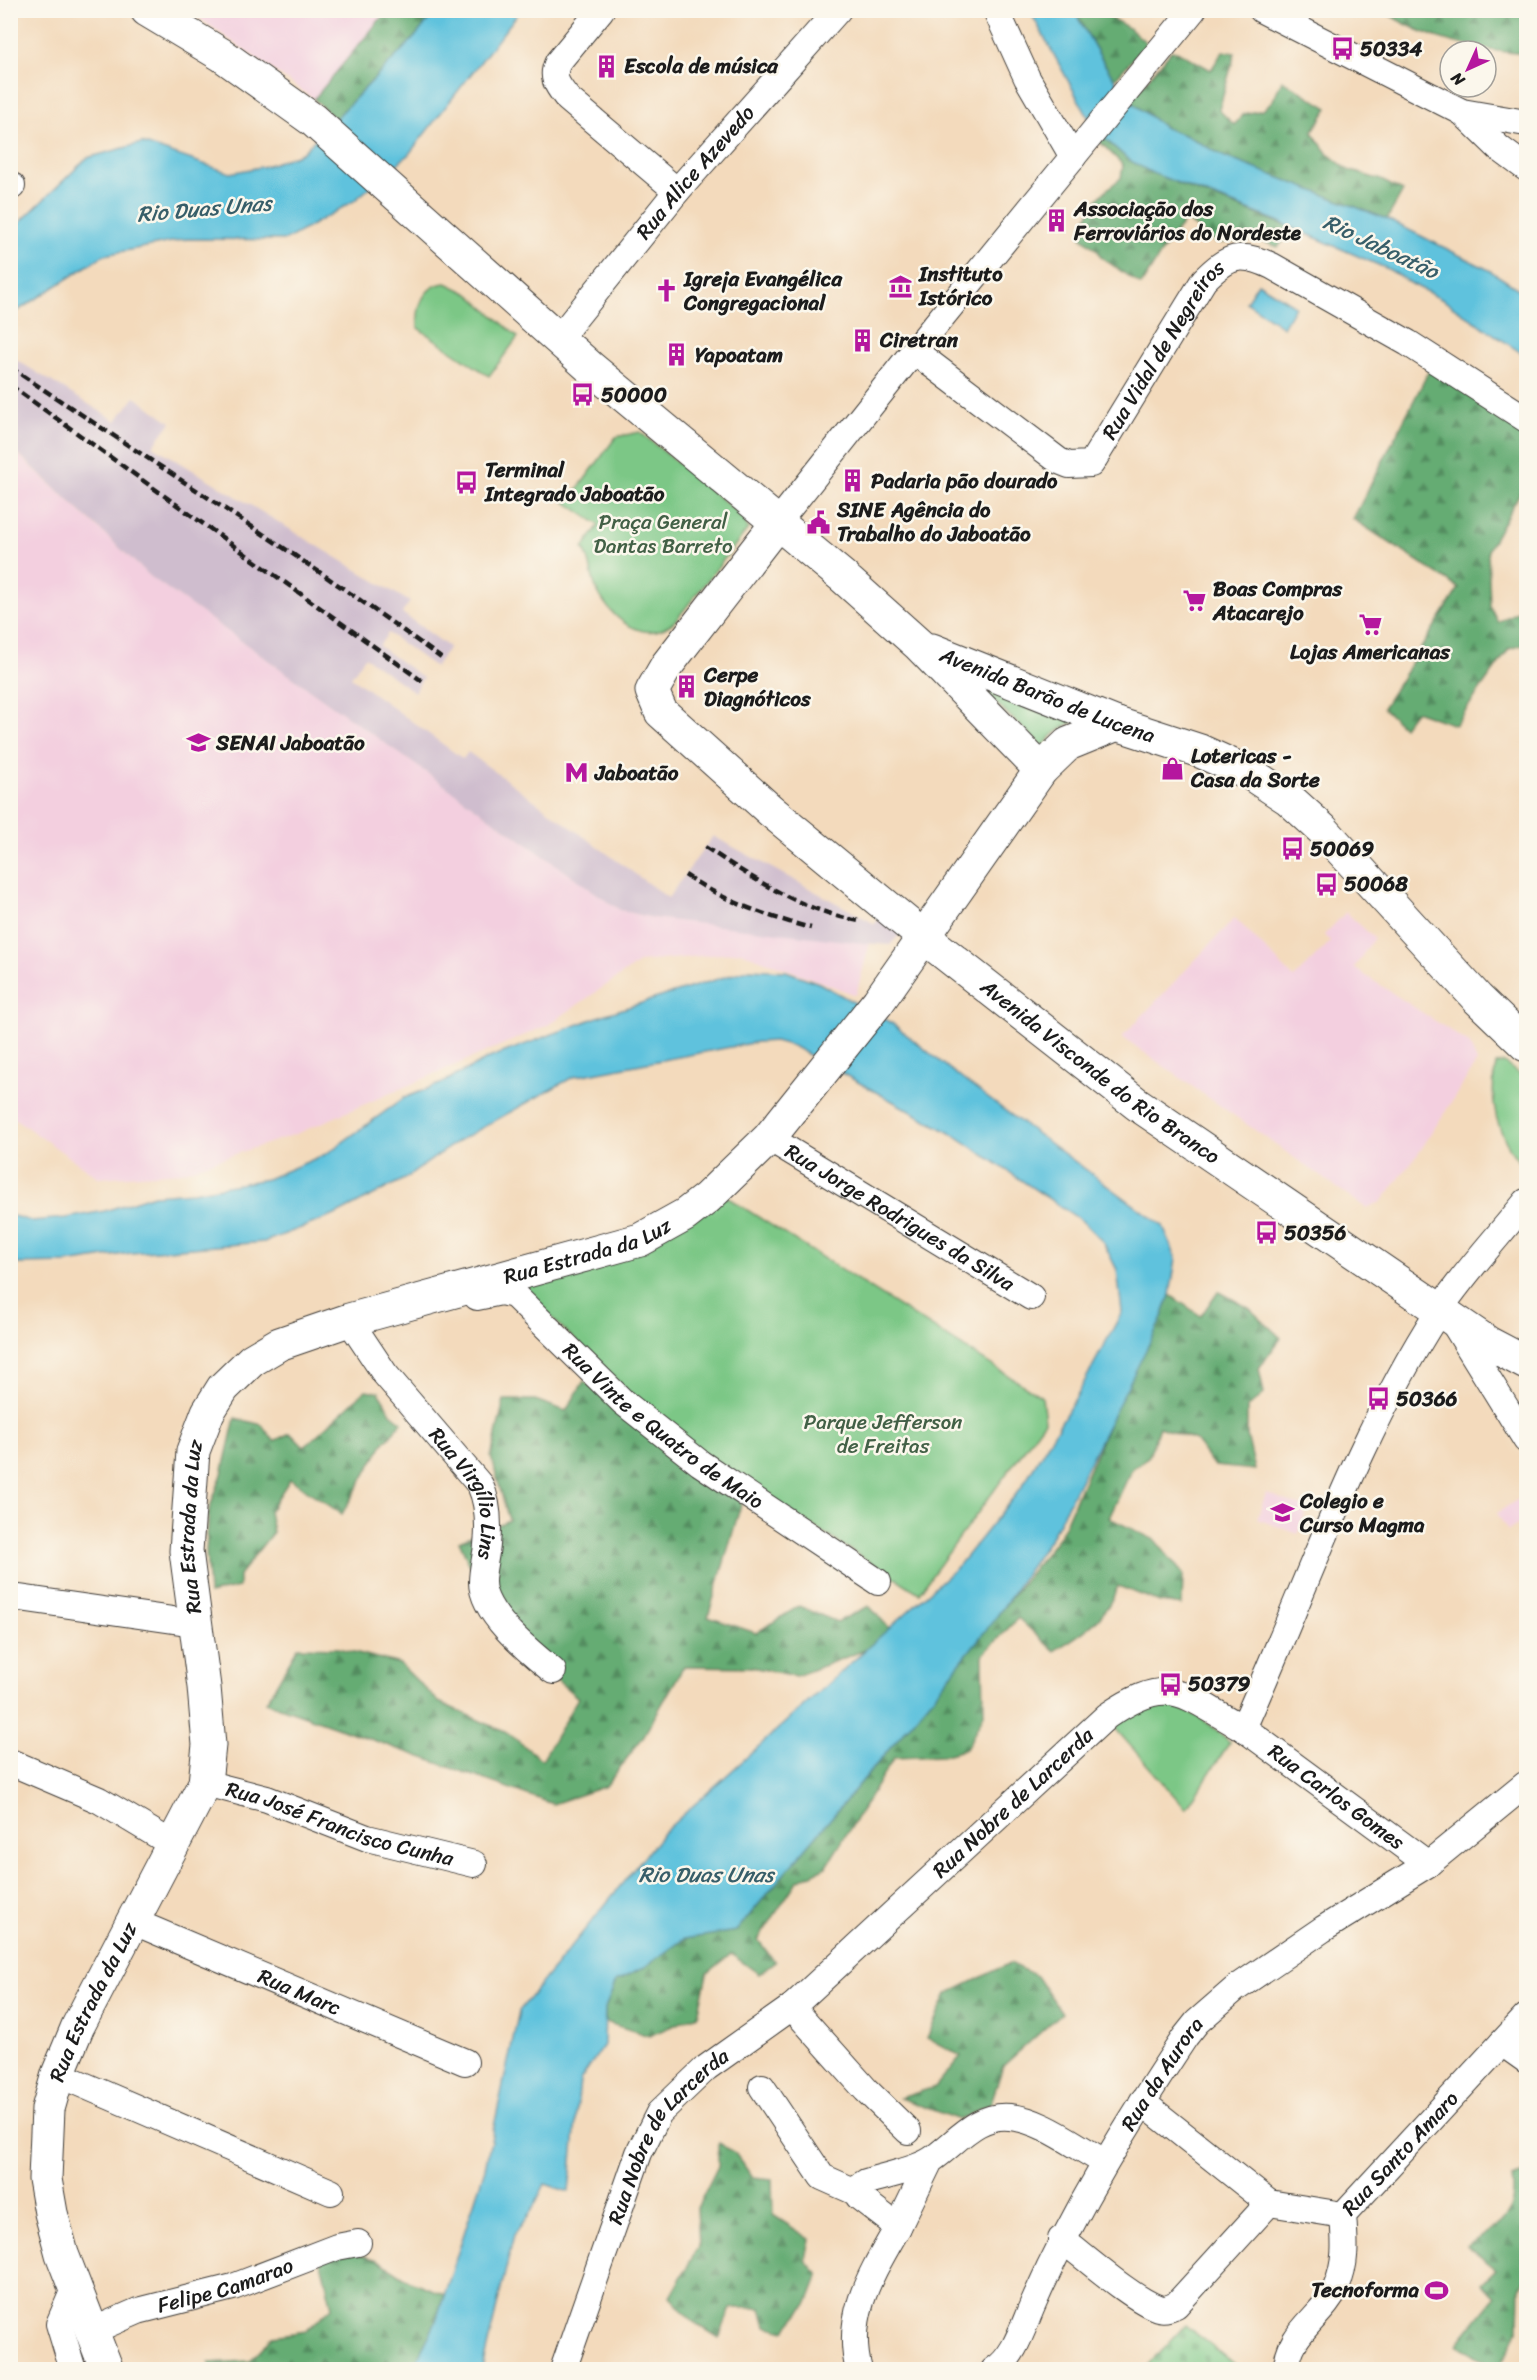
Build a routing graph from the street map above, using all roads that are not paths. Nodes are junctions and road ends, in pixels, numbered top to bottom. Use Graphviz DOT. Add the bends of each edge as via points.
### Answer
graph roads {
  1 [pos="147,10"];
  2 [pos="601,10"];
  3 [pos="838,10"];
  4 [pos="996,10"];
  5 [pos="1193,10"];
  6 [pos="1262,10"];
  7 [pos="1462,112"];
  8 [pos="1527,123"];
  9 [pos="1080,147"];
  10 [pos="1527,168"];
  11 [pos="677,191"];
  12 [pos="558,339"];
  13 [pos="914,351"];
  14 [pos="1527,419"];
  15 [pos="778,522"];
  16 [pos="919,645"];
  17 [pos="1117,724"];
  18 [pos="1041,770"];
  19 [pos="925,938"];
  20 [pos="1527,1045"];
  21 [pos="769,1138"];
  22 [pos="1527,1202"];
  23 [pos="453,1293"];
  24 [pos="1031,1297"];
  25 [pos="1445,1313"];
  26 [pos="349,1320"];
  27 [pos="1527,1363"];
  28 [pos="1527,1440"];
  29 [pos="878,1582"];
  30 [pos="20,1599"];
  31 [pos="194,1623"];
  32 [pos="553,1671"];
  33 [pos="1243,1728"];
  34 [pos="10,1762"];
  35 [pos="205,1783"];
  36 [pos="1527,1784"];
  37 [pos="174,1845"];
  38 [pos="474,1864"];
  39 [pos="1428,1864"];
  40 [pos="132,1921"];
  41 [pos="792,2007"];
  42 [pos="1527,2017"];
  43 [pos="1503,2043"];
  44 [pos="1527,2060"];
  45 [pos="465,2062"];
  46 [pos="58,2074"];
  47 [pos="762,2087"];
  48 [pos="1142,2102"];
  49 [pos="908,2131"];
  50 [pos="930,2161"];
  51 [pos="1105,2162"];
  52 [pos="331,2192"];
  53 [pos="858,2193"];
  54 [pos="1269,2203"];
  55 [pos="1342,2215"];
  56 [pos="898,2227"];
  57 [pos="1061,2239"];
  58 [pos="358,2243"];
  59 [pos="75,2288"];
  60 [pos="92,2331"];
  61 [pos="1000,2368"];
  62 [pos="73,2370"];
  63 [pos="107,2370"];
  64 [pos="563,2370"];
  65 [pos="859,2370"];
  66 [pos="1287,2370"];
  1 -- 12 [label="main road, Avenida Barão de Lucena" via="222,55 313,120"];
  2 -- 11 [label="street" via="558,62 555,80 568,99"];
  3 -- 11 [label="street, Rua Alice Azevedo"];
  4 -- 9 [label="street" via="1027,78"];
  5 -- 9 [label="street"];
  6 -- 7 [label="street"];
  7 -- 8 [label="street"];
  7 -- 10 [label="street" via="1499,148"];
  9 -- 13 [label="street"];
  11 -- 12 [label="street, Rua Alice Azevedo"];
  12 -- 15 [label="main road, Avenida Barão de Lucena"];
  13 -- 14 [label="street, Rua Vidal de Negreiros" via="1059,461 1069,465 1091,464 1204,280 1225,260 1250,258 1272,266 1408,343"];
  13 -- 15 [label="street"];
  15 -- 16 [label="main road, Avenida Barão de Lucena"];
  15 -- 19 [label="main road, Avenida Visconde do Rio Branco" via="668,665 652,691 654,699 670,721 771,811"];
  16 -- 17 [label="main road, Avenida Barão de Lucena"];
  16 -- 18 [label="main road, Avenida Barão de Lucena"];
  17 -- 18 [label="main road" via="1068,744"];
  17 -- 20 [label="main road, Avenida Barão de Lucena" via="1225,762 1288,799 1322,829 1478,999"];
  18 -- 19 [label="main road"];
  19 -- 21 [label="main road, Rua Estrada da Luz"];
  19 -- 25 [label="main road, Avenida Visconde do Rio Branco" via="1137,1104"];
  21 -- 23 [label="main road, Rua Estrada da Luz" via="707,1198 640,1240"];
  21 -- 24 [label="street, Rua Jorge Rodrigues da Silva"];
  22 -- 25 [label="street"];
  23 -- 26 [label="main road, Rua Estrada da Luz"];
  23 -- 29 [label="street, Rua Vinte e Quatro de Maio" via="466,1300 501,1292 514,1295 623,1402 700,1463"];
  25 -- 27 [label="main road, Avenida Visconde do Rio Branco" via="1488,1343"];
  25 -- 28 [label="street"];
  25 -- 33 [label="street" via="1382,1412 1340,1500"];
  26 -- 31 [label="main road, Rua Estrada da Luz" via="279,1344 252,1360 223,1388 208,1412 193,1451 189,1497 186,1551"];
  26 -- 32 [label="street, Rua Virgílio Lins" via="385,1374 480,1485 488,1543 484,1591 512,1637"];
  30 -- 31 [label="street"];
  31 -- 35 [label="main road, Rua Estrada da Luz" via="209,1745"];
  33 -- 39 [label="street, Rua Carlos Gomes"];
  33 -- 41 [label="street, Rua Nobre de Larcerda" via="1175,1691 1150,1692 1129,1701 1107,1716"];
  34 -- 37 [label="street" via="99,1800"];
  35 -- 37 [label="main road, Rua Estrada da Luz"];
  35 -- 38 [label="street, Rua José Francisco Cunha" via="267,1799 367,1838"];
  36 -- 39 [label="street, Rua da Aurora"];
  37 -- 40 [label="main road, Rua Estrada da Luz"];
  39 -- 48 [label="street, Rua da Aurora" via="1235,1989 1185,2037"];
  40 -- 45 [label="street, Rua Marc"];
  40 -- 46 [label="main road, Rua Estrada da Luz"];
  41 -- 49 [label="street"];
  41 -- 64 [label="street, Rua Nobre de Larcerda" via="706,2068 659,2113 639,2153"];
  42 -- 43 [label="street, Rua Santo Amaro"];
  43 -- 44 [label="street"];
  43 -- 55 [label="street, Rua Santo Amaro"];
  46 -- 52 [label="street"];
  46 -- 59 [label="main road, Rua Estrada da Luz" via="48,2109 45,2178 56,2234"];
  47 -- 53 [label="street" via="822,2177"];
  48 -- 51 [label="street, Rua da Aurora"];
  48 -- 54 [label="street"];
  50 -- 51 [label="street" via="981,2122 1009,2116 1043,2128"];
  50 -- 53 [label="street" via="866,2182 858,2187"];
  50 -- 56 [label="street"];
  51 -- 57 [label="street, Rua da Aurora"];
  53 -- 56 [label="street" via="861,2200"];
  54 -- 55 [label="street"];
  54 -- 57 [label="street" via="1170,2308 1157,2308"];
  55 -- 66 [label="street, Rua Santo Amaro" via="1344,2266 1335,2290 1293,2342"];
  56 -- 65 [label="street" via="862,2294 856,2316 853,2348"];
  57 -- 61 [label="street, Rua da Aurora" via="1017,2340"];
  58 -- 60 [label="street, Felipe Camarao" via="337,2247 234,2287 138,2312"];
  59 -- 60 [label="main road, Rua Estrada da Luz"];
  59 -- 62 [label="street" via="59,2325"];
  60 -- 63 [label="main road, Rua Estrada da Luz"];
}
